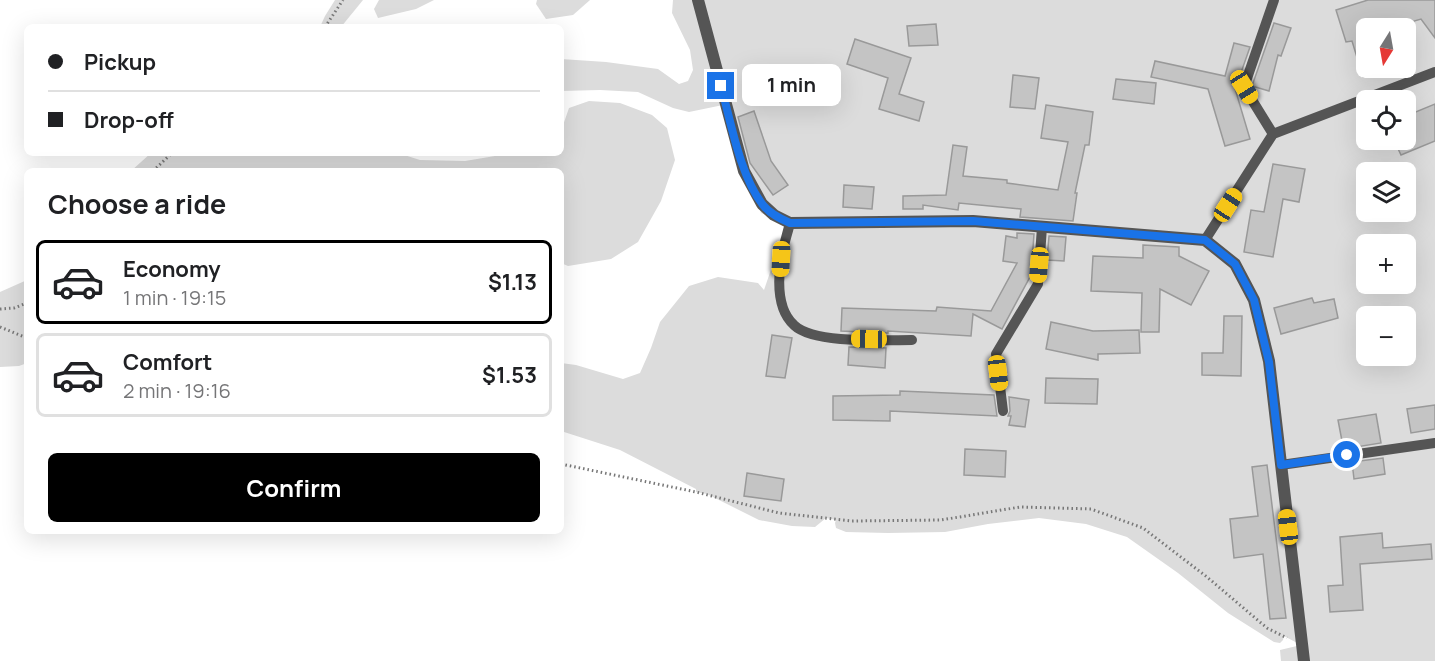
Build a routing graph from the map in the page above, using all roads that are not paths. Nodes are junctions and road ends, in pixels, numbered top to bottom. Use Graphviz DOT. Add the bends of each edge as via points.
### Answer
graph roads {
  1 [pos="698,0"];
  2 [pos="1274,0"];
  3 [pos="1435,72"];
  4 [pos="1273,134"];
  5 [pos="790,223"];
  6 [pos="1042,227"];
  7 [pos="1205,240"];
  8 [pos="912,340"];
  9 [pos="1003,411"];
  10 [pos="1435,443"];
  11 [pos="1281,465"];
  12 [pos="1304,661"];
  1 -- 5 [label="street" via="744,171 762,204"];
  2 -- 4 [label="lane" via="1244,87"];
  3 -- 4 [label="lane"];
  4 -- 7 [label="lane"];
  5 -- 6 [label="street" via="973,221"];
  5 -- 8 [label="lane" via="781,259 779,291 792,324 826,338"];
  6 -- 7 [label="street"];
  6 -- 9 [label="lane" via="1038,284 996,354"];
  7 -- 11 [label="street" via="1235,264 1254,300 1269,362"];
  10 -- 11 [label="lane"];
  11 -- 12 [label="street"];
}
